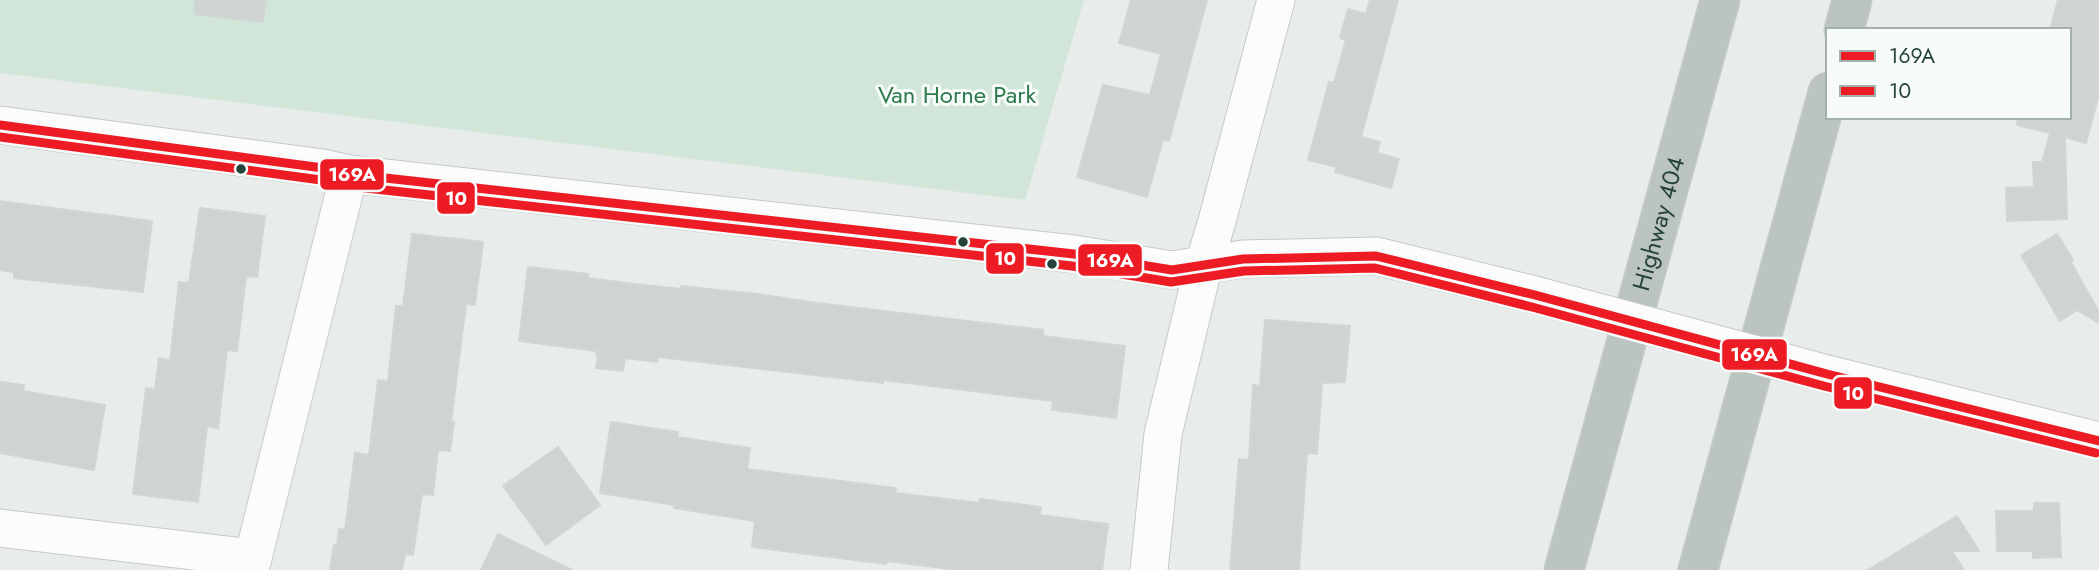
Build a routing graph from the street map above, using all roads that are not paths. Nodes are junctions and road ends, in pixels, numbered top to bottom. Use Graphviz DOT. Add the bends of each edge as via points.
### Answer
graph roads {
  1 [pos="1276,0"];
  2 [pos="1720,0"];
  3 [pos="1852,0"];
  4 [pos="1845,28"];
  5 [pos="1826,99"];
  6 [pos="0,125"];
  7 [pos="349,174"];
  8 [pos="1204,264"];
  9 [pos="2099,441"];
  10 [pos="0,528"];
  11 [pos="252,564"];
  12 [pos="1149,570"];
  13 [pos="1564,570"];
  14 [pos="1698,570"];
  1 -- 8 [label="street"];
  2 -- 13 [label="highway, Highway 404"];
  3 -- 4 [label="highway"];
  5 -- 14 [label="highway"];
  6 -- 7 [label="street"];
  7 -- 8 [label="street" via="1074,254 1172,270"];
  7 -- 11 [label="street"];
  8 -- 9 [label="street, bridge" via="1376,256"];
  8 -- 12 [label="street" via="1163,434"];
  10 -- 11 [label="street"];
}
